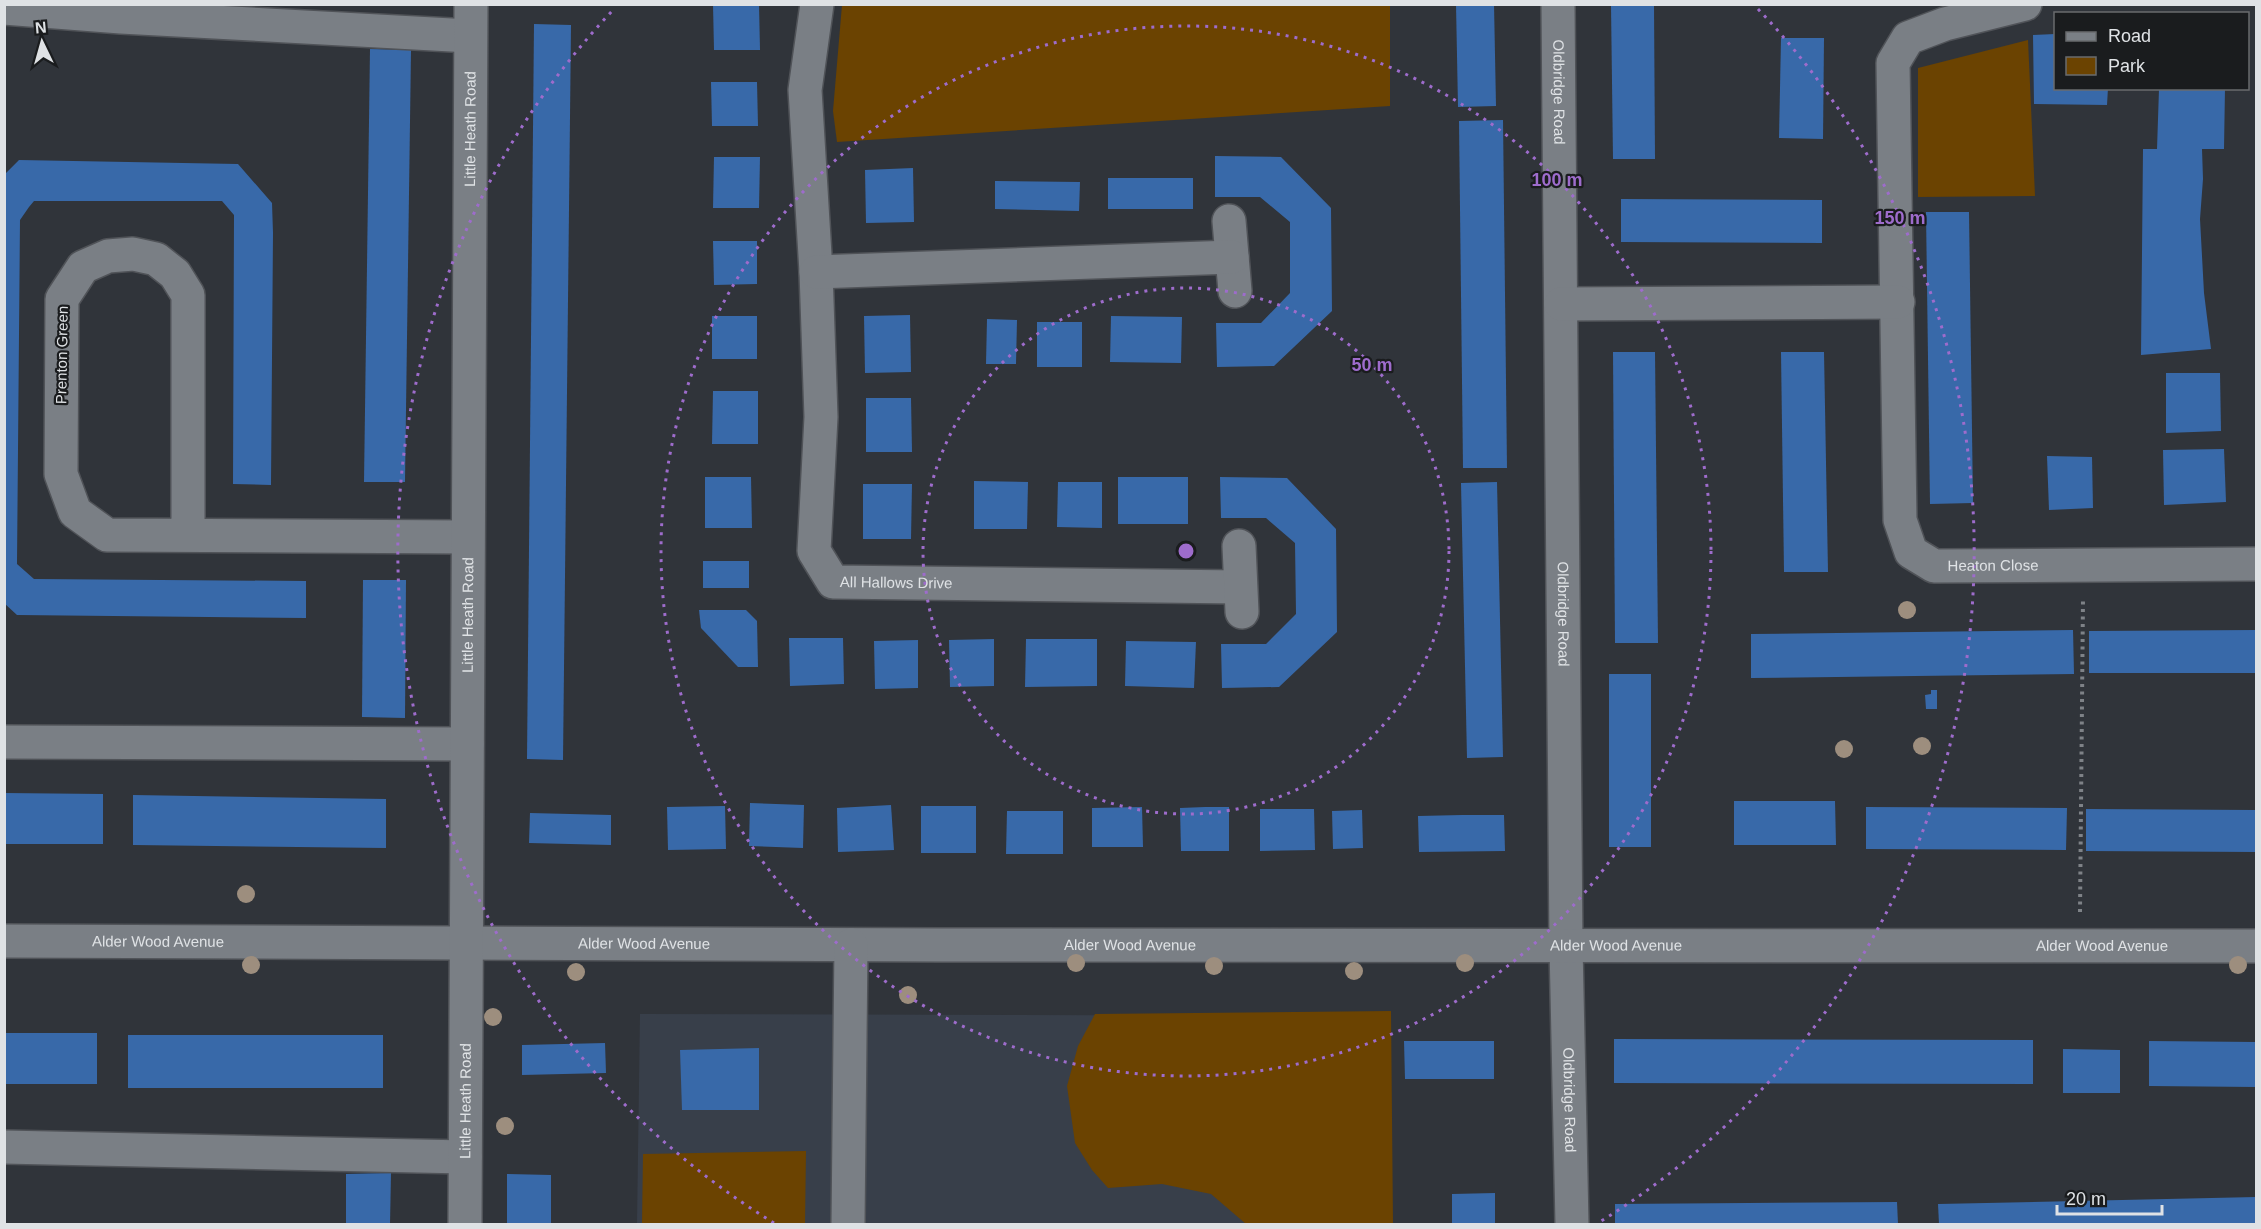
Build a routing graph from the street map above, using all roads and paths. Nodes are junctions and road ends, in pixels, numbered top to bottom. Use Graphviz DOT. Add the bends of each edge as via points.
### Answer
graph roads {
  1 [pos="817,4"];
  2 [pos="1557,4"];
  3 [pos="2025,4"];
  4 [pos="4,8"];
  5 [pos="470,20"];
  6 [pos="1229,221"];
  7 [pos="1232,257"];
  8 [pos="816,272"];
  9 [pos="1235,291"];
  10 [pos="1898,302"];
  11 [pos="1561,304"];
  12 [pos="188,535"];
  13 [pos="467,537"];
  14 [pos="1239,546"];
  15 [pos="2256,564"];
  16 [pos="2084,565"];
  17 [pos="4,742"];
  18 [pos="466,744"];
  19 [pos="4,941"];
  20 [pos="465,943"];
  21 [pos="851,945"];
  22 [pos="1566,946"];
  23 [pos="2079,946"];
  24 [pos="2256,946"];
  25 [pos="4,1147"];
  26 [pos="465,1157"];
  27 [pos="465,1224"];
  28 [pos="848,1224"];
  29 [pos="1572,1224"];
  1 -- 8 [label="street, All Hallows Drive" via="806,90"];
  2 -- 11 [label="street, Oldbridge Road"];
  3 -- 10 [label="street, Heaton Close" via="1945,24 1908,38 1893,63"];
  4 -- 5 [label="street" via="133,17"];
  5 -- 13 [label="street, Little Heath Road"];
  6 -- 7 [label="street"];
  7 -- 8 [label="street"];
  7 -- 9 [label="street"];
  8 -- 14 [label="street, All Hallows Drive" via="821,417 814,551 833,582 1241,600"];
  10 -- 11 [label="street"];
  10 -- 16 [label="street, Heaton Close" via="1900,520 1911,552 1934,566"];
  11 -- 22 [label="street, Oldbridge Road"];
  12 -- 12 [label="street, Prenton Green" via="107,535 75,512 61,474 63,299 83,267 108,256 133,254 156,259 175,274 188,295"];
  12 -- 13 [label="street, Prenton Green"];
  13 -- 18 [label="street, Little Heath Road"];
  15 -- 16 [label="street, Heaton Close"];
  16 -- 23 [label="path"];
  17 -- 18 [label="street"];
  18 -- 20 [label="street, Little Heath Road"];
  19 -- 20 [label="street, Alder Wood Avenue"];
  20 -- 21 [label="street, Alder Wood Avenue"];
  20 -- 26 [label="street, Little Heath Road"];
  21 -- 22 [label="street, Alder Wood Avenue"];
  21 -- 28 [label="street"];
  22 -- 23 [label="street, Alder Wood Avenue"];
  22 -- 29 [label="street, Oldbridge Road"];
  23 -- 24 [label="street, Alder Wood Avenue"];
  25 -- 26 [label="street"];
  26 -- 27 [label="street, Little Heath Road"];
}
